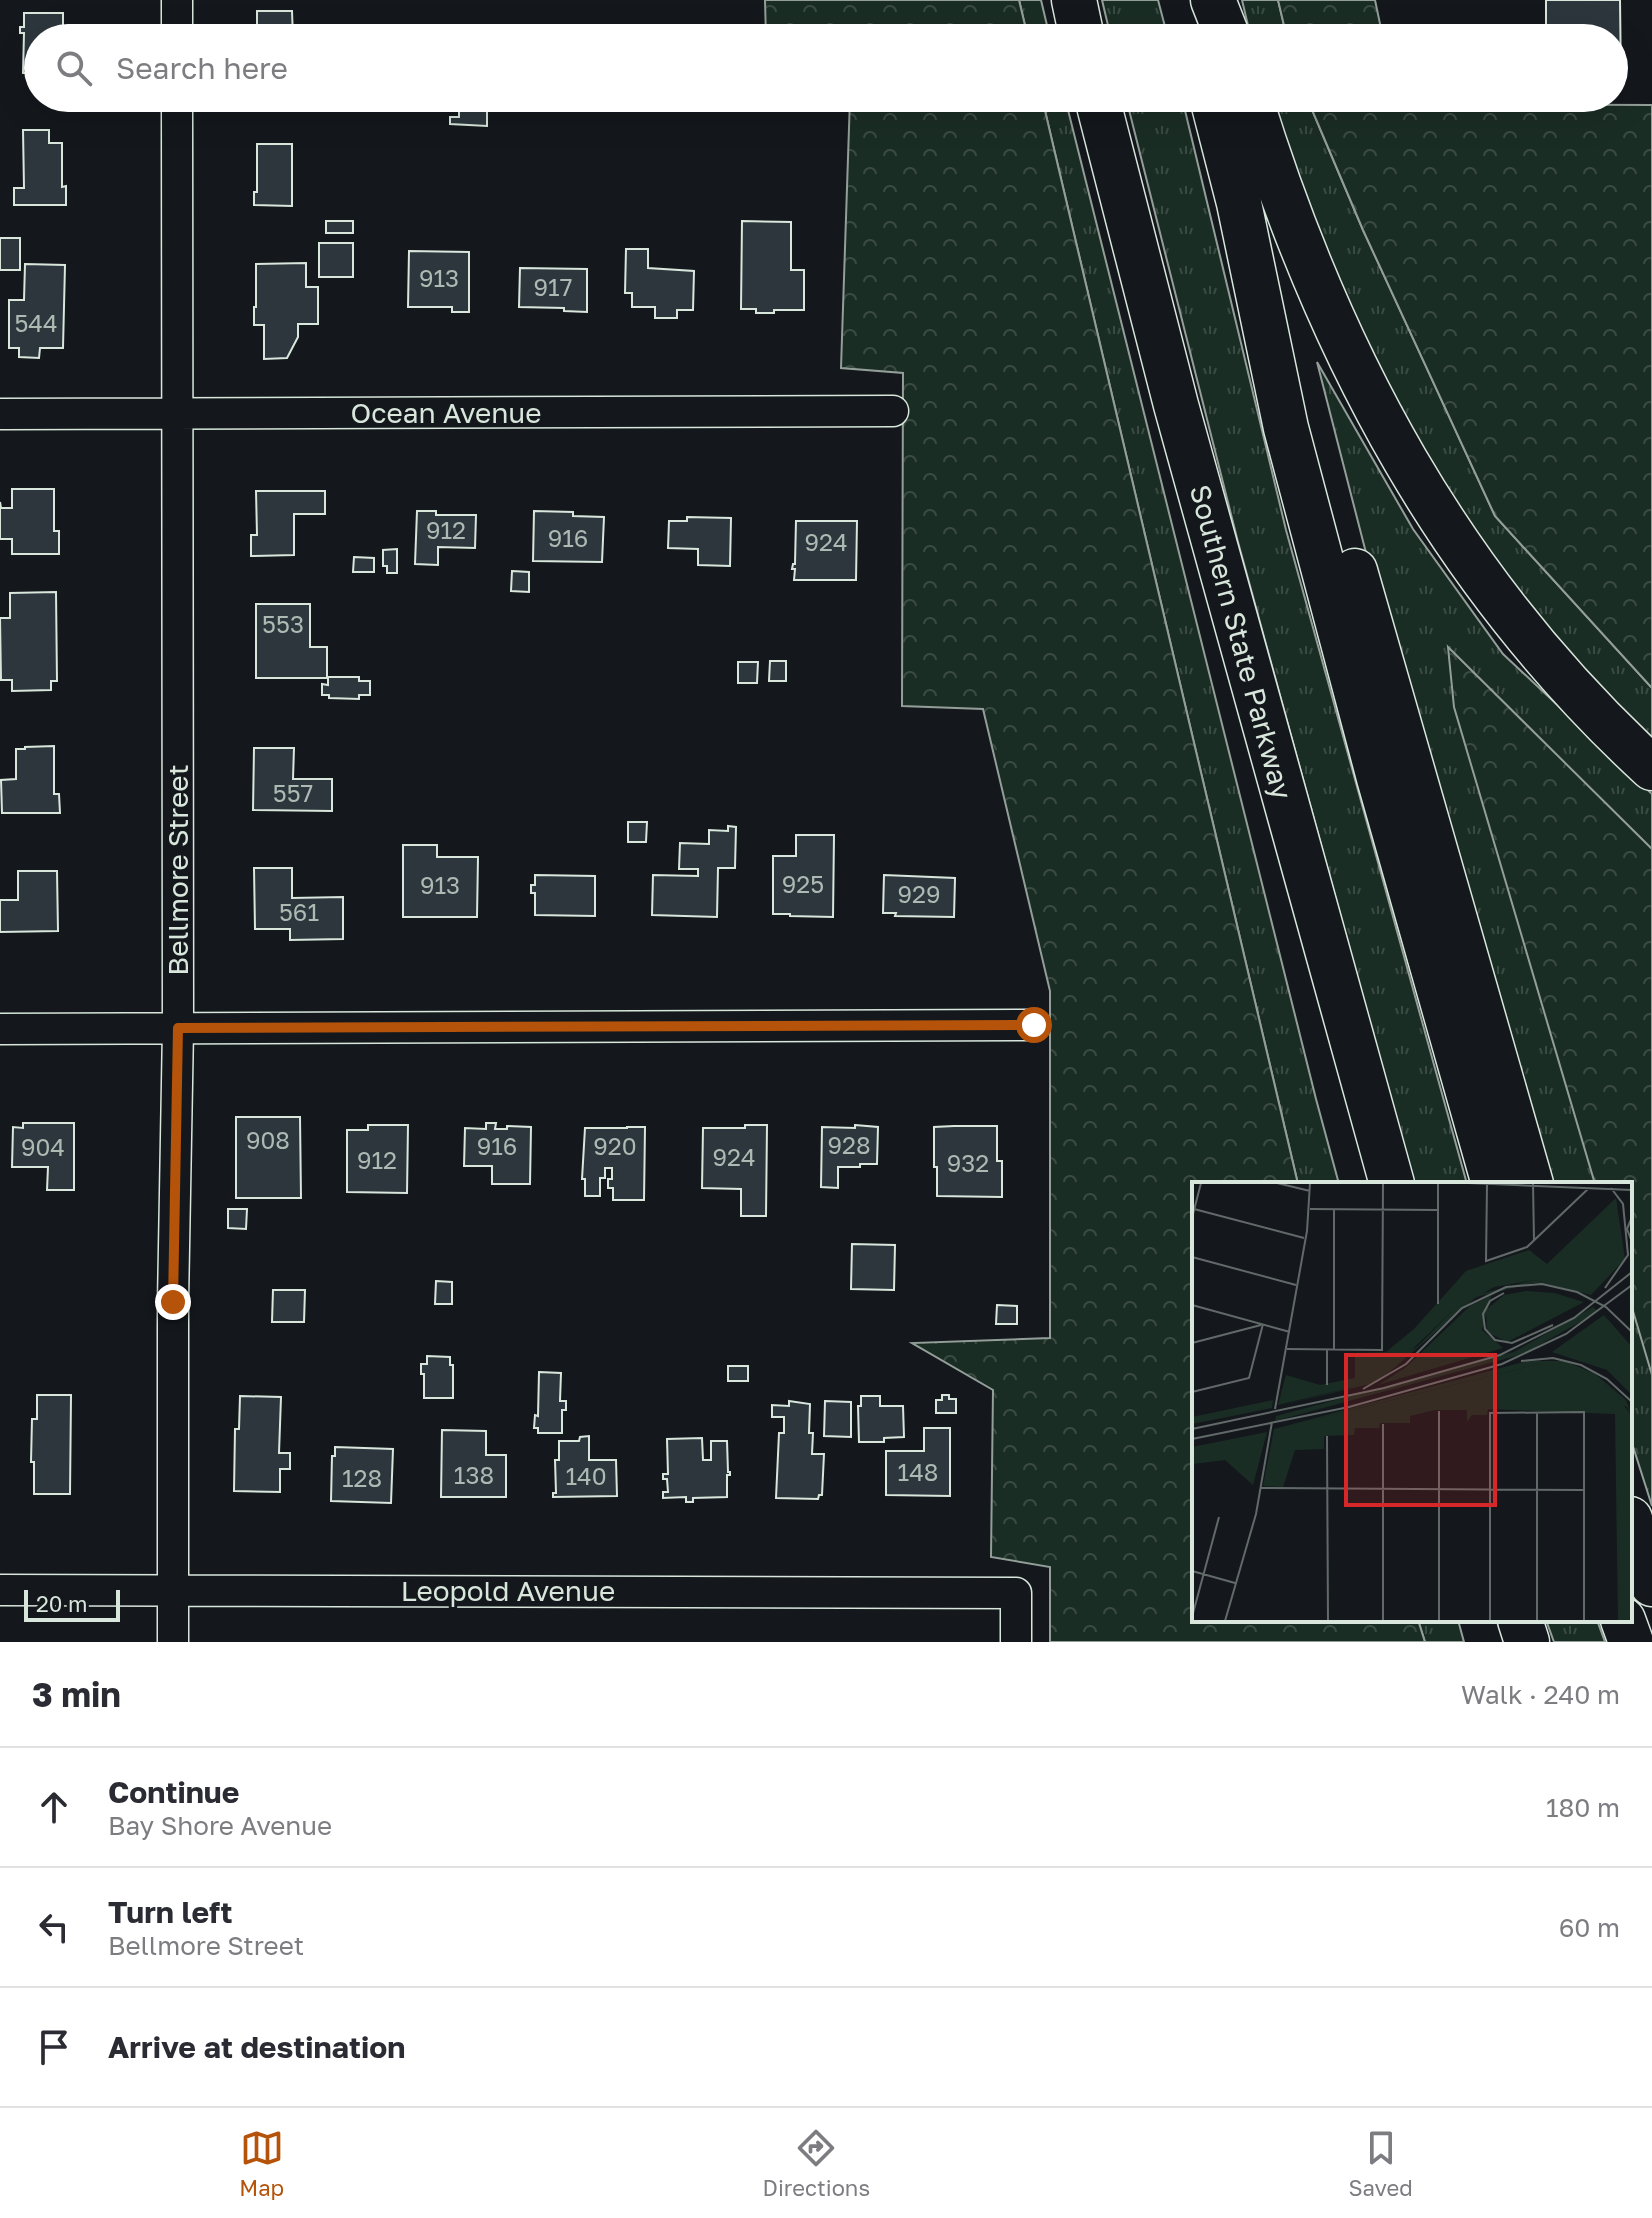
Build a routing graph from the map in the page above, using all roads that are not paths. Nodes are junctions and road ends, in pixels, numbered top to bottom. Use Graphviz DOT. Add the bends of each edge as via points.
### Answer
graph roads {
  1 [pos="177,0"];
  2 [pos="1074,0"];
  3 [pos="1189,0"];
  4 [pos="1213,0"];
  5 [pos="177,24"];
  6 [pos="1079,24"];
  7 [pos="1195,24"];
  8 [pos="1222,24"];
  9 [pos="177,112"];
  10 [pos="1101,112"];
  11 [pos="1216,112"];
  12 [pos="1255,112"];
  13 [pos="1239,203"];
  14 [pos="893,411"];
  15 [pos="0,414"];
  16 [pos="178,414"];
  17 [pos="1652,768"];
  18 [pos="1034,1025"];
  19 [pos="178,1028"];
  20 [pos="0,1029"];
  21 [pos="1391,1182"];
  22 [pos="1493,1182"];
  23 [pos="1530,1182"];
  24 [pos="1632,1525"];
  25 [pos="1652,1584"];
  26 [pos="0,1590"];
  27 [pos="173,1590"];
  28 [pos="1502,1622"];
  29 [pos="1521,1622"];
  30 [pos="1624,1622"];
  31 [pos="173,1642"];
  32 [pos="1016,1642"];
  33 [pos="1506,1642"];
  34 [pos="1527,1642"];
  35 [pos="1631,1642"];
  1 -- 5 [label="street"];
  2 -- 6 [label="highway"];
  3 -- 7 [label="highway"];
  4 -- 8 [label="highway"];
  9 -- 16 [label="street, Bellmore Street"];
  10 -- 21 [label="highway, Southern State Parkway" via="1176,405"];
  11 -- 13 [label="highway"];
  12 -- 17 [label="highway" via="1323,298 1416,482 1548,662"];
  13 -- 22 [label="highway" via="1286,428"];
  13 -- 23 [label="highway" via="1312,421"];
  14 -- 16 [label="street, Ocean Avenue"];
  15 -- 16 [label="street, Ocean Avenue"];
  16 -- 19 [label="street, Bellmore Street"];
  18 -- 19 [label="street"];
  19 -- 20 [label="street"];
  19 -- 27 [label="street, Bellmore Street"];
  24 -- 25 [label="highway"];
  26 -- 27 [label="street, Leopold Avenue"];
  27 -- 31 [label="street, Bellmore Street"];
  27 -- 32 [label="street, Leopold Avenue" via="1016,1593"];
  28 -- 33 [label="highway"];
  29 -- 34 [label="highway"];
  30 -- 35 [label="highway"];
}
